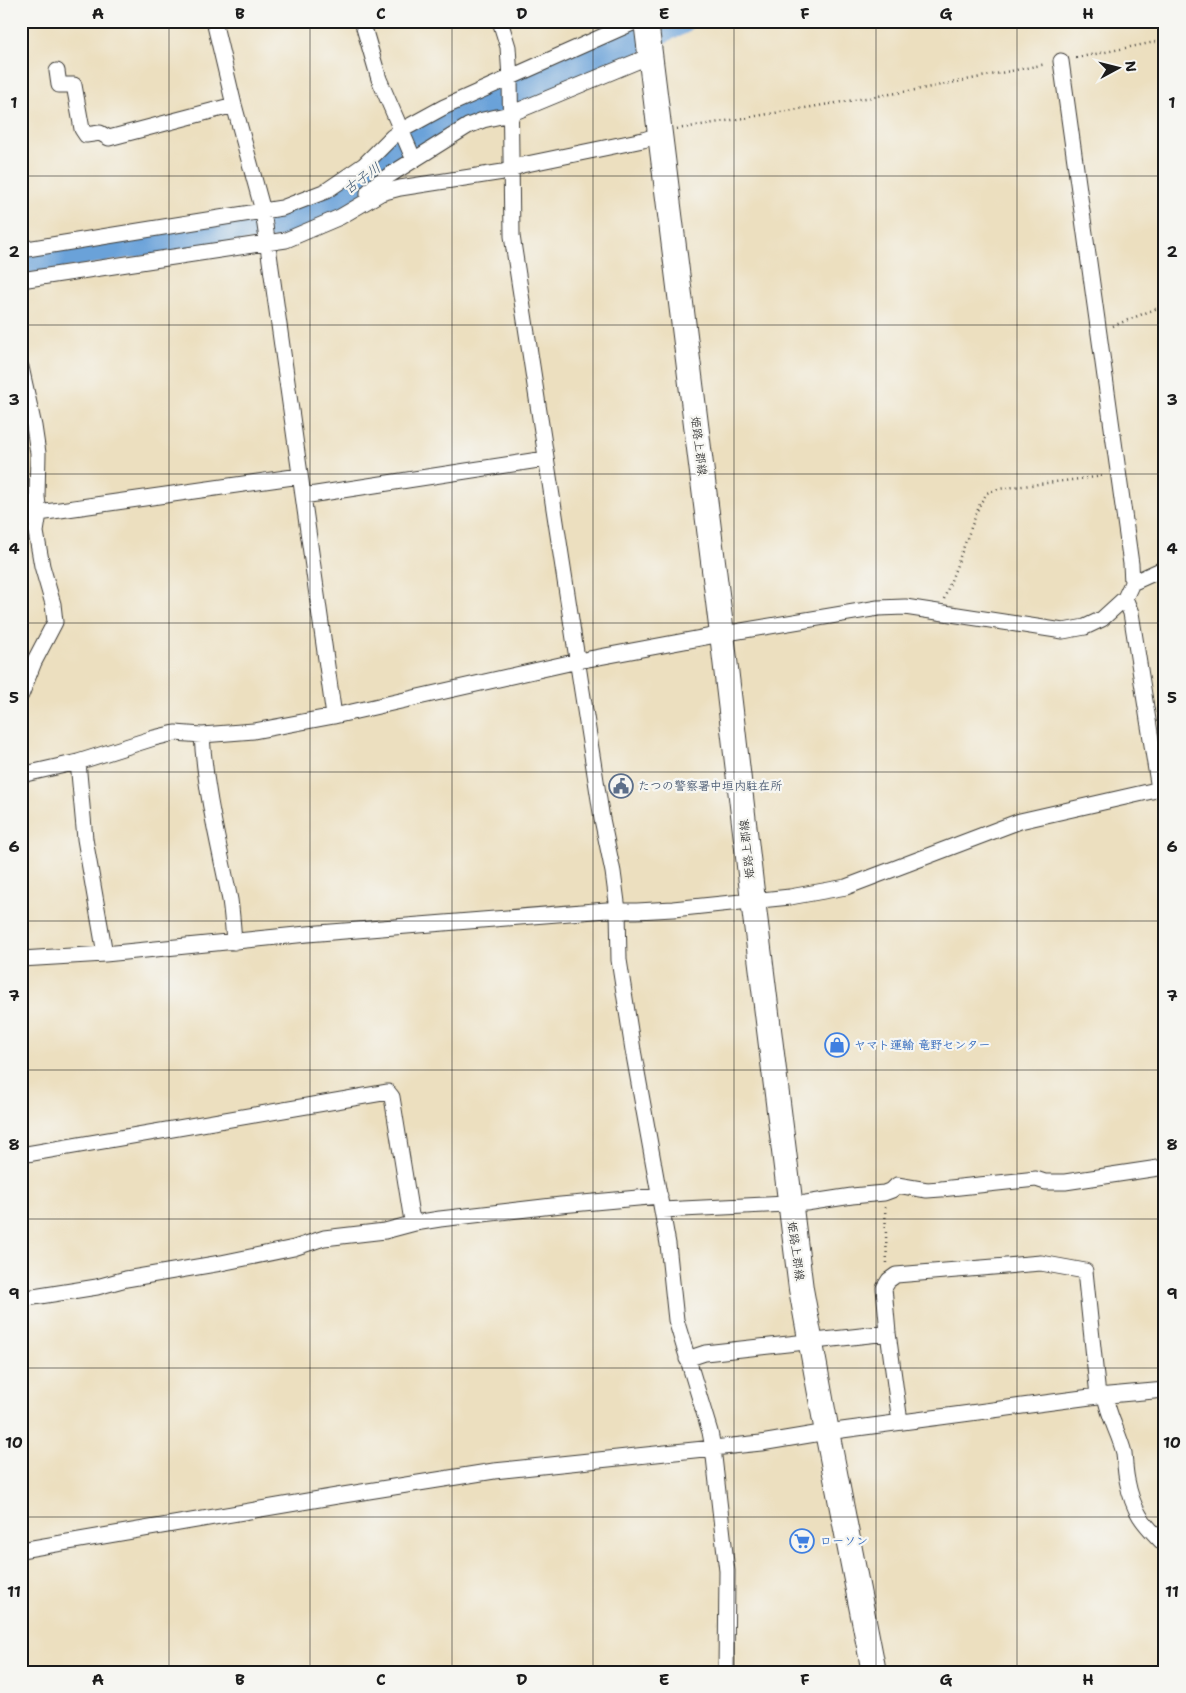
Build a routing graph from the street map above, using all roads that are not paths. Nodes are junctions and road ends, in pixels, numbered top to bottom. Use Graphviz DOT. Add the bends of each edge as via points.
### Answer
graph roads {
  1 [pos="214,21"];
  2 [pos="362,21"];
  3 [pos="500,21"];
  4 [pos="646,34"];
  5 [pos="1061,61"];
  6 [pos="57,71"];
  7 [pos="510,80"];
  8 [pos="234,105"];
  9 [pos="510,110"];
  10 [pos="403,132"];
  11 [pos="659,135"];
  12 [pos="413,158"];
  13 [pos="512,168"];
  14 [pos="368,200"];
  15 [pos="263,214"];
  16 [pos="266,239"];
  17 [pos="21,250"];
  18 [pos="21,280"];
  19 [pos="21,367"];
  20 [pos="545,459"];
  21 [pos="300,476"];
  22 [pos="303,496"];
  23 [pos="38,513"];
  24 [pos="21,520"];
  25 [pos="1165,568"];
  26 [pos="1132,583"];
  27 [pos="1124,598"];
  28 [pos="722,634"];
  29 [pos="578,660"];
  30 [pos="21,695"];
  31 [pos="334,716"];
  32 [pos="202,735"];
  33 [pos="78,762"];
  34 [pos="21,775"];
  35 [pos="1162,788"];
  36 [pos="753,900"];
  37 [pos="618,910"];
  38 [pos="234,942"];
  39 [pos="104,954"];
  40 [pos="21,959"];
  41 [pos="21,1155"];
  42 [pos="1165,1166"];
  43 [pos="661,1203"];
  44 [pos="790,1204"];
  45 [pos="415,1223"];
  46 [pos="21,1299"];
  47 [pos="888,1333"];
  48 [pos="811,1341"];
  49 [pos="688,1359"];
  50 [pos="1165,1390"];
  51 [pos="1101,1395"];
  52 [pos="900,1422"];
  53 [pos="827,1432"];
  54 [pos="712,1448"];
  55 [pos="1165,1545"];
  56 [pos="21,1550"];
  57 [pos="726,1672"];
  58 [pos="874,1672"];
  1 -- 8 [label="street"];
  2 -- 10 [label="street" via="379,79"];
  3 -- 7 [label="street" via="508,46"];
  4 -- 7 [label="street"];
  4 -- 9 [label="street"];
  4 -- 11 [label="main road, 姫路上郡線"];
  5 -- 26 [label="street"];
  6 -- 8 [label="street" via="59,85 74,85 82,129 86,134 100,133 108,138"];
  7 -- 9 [label="street"];
  7 -- 10 [label="street" via="444,107"];
  8 -- 15 [label="street"];
  9 -- 12 [label="street" via="468,126"];
  9 -- 13 [label="street"];
  10 -- 12 [label="street"];
  10 -- 15 [label="street" via="392,137 364,165 326,191"];
  11 -- 13 [label="street"];
  11 -- 28 [label="main road, 姫路上郡線"];
  12 -- 14 [label="street" via="368,192"];
  13 -- 14 [label="street" via="400,188"];
  13 -- 20 [label="street" via="512,236"];
  14 -- 16 [label="street" via="340,217 286,240"];
  15 -- 16 [label="street"];
  15 -- 17 [label="street"];
  16 -- 18 [label="street"];
  16 -- 21 [label="street"];
  19 -- 23 [label="street" via="38,454"];
  20 -- 22 [label="street"];
  20 -- 29 [label="street"];
  21 -- 22 [label="street"];
  21 -- 23 [label="street"];
  22 -- 31 [label="street"];
  23 -- 24 [label="street"];
  23 -- 30 [label="street" via="36,532 55,622"];
  25 -- 26 [label="street"];
  26 -- 27 [label="street"];
  27 -- 28 [label="street" via="1102,619 1085,627 1063,631 905,607 878,608"];
  27 -- 35 [label="street" via="1131,613"];
  28 -- 29 [label="street"];
  28 -- 36 [label="main road, 姫路上郡線"];
  29 -- 31 [label="street"];
  29 -- 37 [label="street"];
  31 -- 32 [label="street" via="254,731"];
  32 -- 33 [label="street" via="175,733"];
  32 -- 38 [label="street"];
  33 -- 34 [label="street"];
  33 -- 39 [label="street"];
  35 -- 36 [label="street" via="1020,821 846,887"];
  36 -- 37 [label="street" via="673,909"];
  36 -- 44 [label="main road, 姫路上郡線"];
  37 -- 38 [label="street"];
  37 -- 43 [label="street" via="620,969"];
  38 -- 39 [label="street"];
  39 -- 40 [label="street"];
  41 -- 45 [label="street" via="388,1092 392,1097 410,1215"];
  42 -- 44 [label="street" via="1065,1182 1036,1179 934,1190 897,1185 884,1193"];
  43 -- 44 [label="street"];
  43 -- 45 [label="street" via="561,1204"];
  43 -- 49 [label="street" via="676,1320"];
  44 -- 48 [label="main road, 姫路上郡線"];
  45 -- 46 [label="street" via="385,1231 324,1238 251,1258"];
  47 -- 48 [label="street"];
  47 -- 51 [label="street" via="884,1288 896,1275 1041,1263 1085,1271"];
  47 -- 52 [label="street"];
  48 -- 49 [label="street" via="704,1353"];
  48 -- 53 [label="main road, 姫路上郡線"];
  49 -- 54 [label="street"];
  50 -- 51 [label="street"];
  51 -- 52 [label="street"];
  51 -- 55 [label="street" via="1123,1453 1132,1502 1140,1518"];
  52 -- 53 [label="street"];
  53 -- 54 [label="street"];
  53 -- 58 [label="main road, 姫路上郡線"];
  54 -- 56 [label="street" via="494,1471"];
  54 -- 57 [label="street" via="727,1571"];
}
